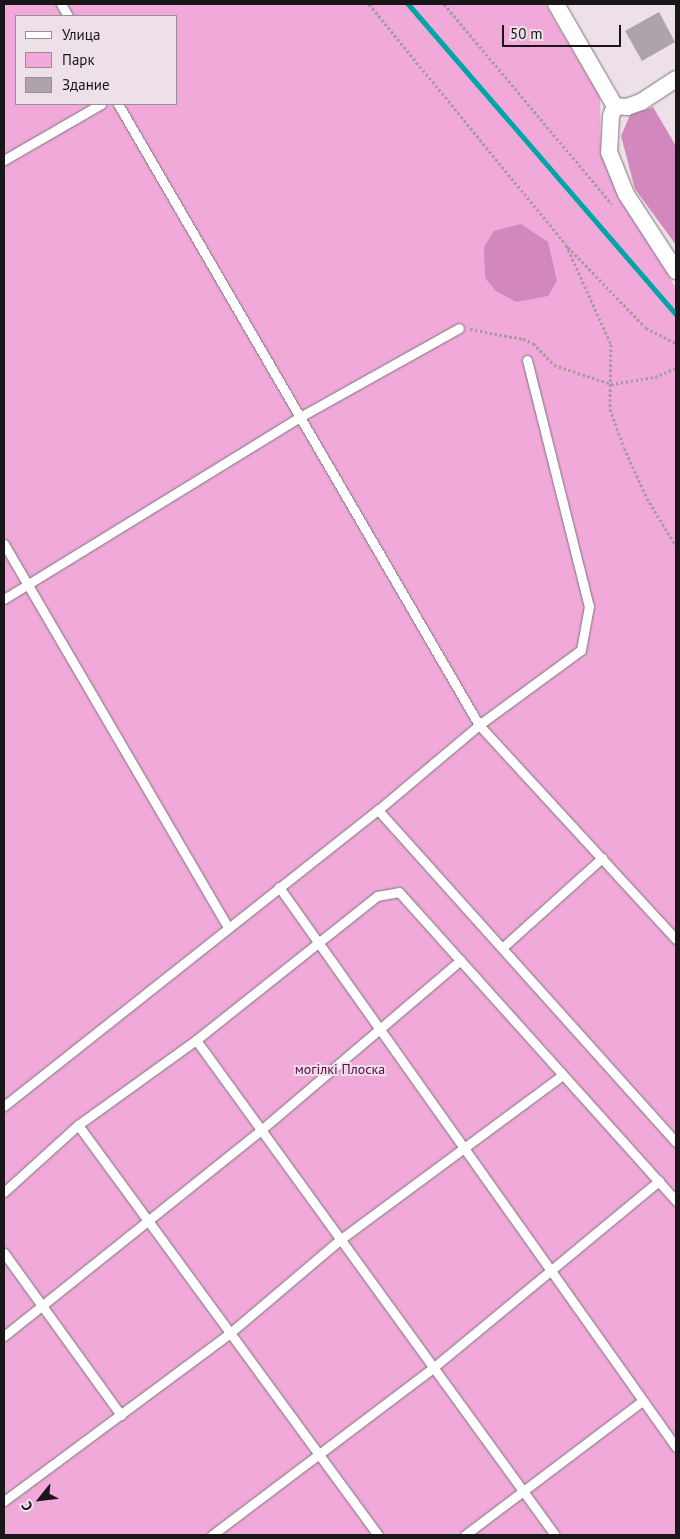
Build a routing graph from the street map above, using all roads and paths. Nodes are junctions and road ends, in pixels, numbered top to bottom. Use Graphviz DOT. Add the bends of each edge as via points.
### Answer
graph roads {
  1 [pos="61,4"];
  2 [pos="369,4"];
  3 [pos="444,4"];
  4 [pos="556,4"];
  5 [pos="67,15"];
  6 [pos="676,79"];
  7 [pos="99,105"];
  8 [pos="119,105"];
  9 [pos="615,106"];
  10 [pos="4,160"];
  11 [pos="613,206"];
  12 [pos="566,245"];
  13 [pos="676,271"];
  14 [pos="459,328"];
  15 [pos="676,343"];
  16 [pos="527,360"];
  17 [pos="676,368"];
  18 [pos="611,384"];
  19 [pos="300,417"];
  20 [pos="4,544"];
  21 [pos="676,546"];
  22 [pos="27,585"];
  23 [pos="4,599"];
  24 [pos="479,725"];
  25 [pos="378,810"];
  26 [pos="602,858"];
  27 [pos="279,887"];
  28 [pos="228,927"];
  29 [pos="676,939"];
  30 [pos="320,945"];
  31 [pos="502,948"];
  32 [pos="461,960"];
  33 [pos="380,1031"];
  34 [pos="196,1040"];
  35 [pos="563,1075"];
  36 [pos="4,1106"];
  37 [pos="78,1125"];
  38 [pos="261,1130"];
  39 [pos="676,1142"];
  40 [pos="466,1149"];
  41 [pos="659,1181"];
  42 [pos="4,1192"];
  43 [pos="676,1201"];
  44 [pos="148,1222"];
  45 [pos="341,1239"];
  46 [pos="4,1253"];
  47 [pos="552,1271"];
  48 [pos="43,1308"];
  49 [pos="230,1333"];
  50 [pos="4,1336"];
  51 [pos="434,1367"];
  52 [pos="642,1401"];
  53 [pos="120,1415"];
  54 [pos="676,1447"];
  55 [pos="321,1454"];
  56 [pos="523,1491"];
  57 [pos="4,1501"];
  58 [pos="212,1535"];
  59 [pos="378,1535"];
  60 [pos="465,1535"];
  61 [pos="555,1535"];
  1 -- 5 [label="lane"];
  2 -- 12 [label="path"];
  3 -- 11 [label="path"];
  4 -- 9 [label="street"];
  6 -- 9 [label="street" via="628,108"];
  7 -- 10 [label="lane"];
  8 -- 19 [label="lane"];
  9 -- 13 [label="street" via="611,116 610,152 626,194"];
  12 -- 15 [label="path" via="646,328"];
  12 -- 18 [label="path" via="611,344"];
  14 -- 19 [label="lane"];
  16 -- 24 [label="lane" via="589,606 581,650"];
  17 -- 18 [label="path" via="655,377"];
  18 -- 21 [label="path" via="610,409 624,448 647,498"];
  19 -- 22 [label="lane"];
  19 -- 24 [label="lane"];
  20 -- 22 [label="lane"];
  22 -- 23 [label="lane"];
  22 -- 28 [label="lane"];
  24 -- 25 [label="lane"];
  24 -- 26 [label="lane"];
  25 -- 27 [label="lane"];
  25 -- 31 [label="lane"];
  26 -- 29 [label="lane"];
  26 -- 31 [label="lane"];
  27 -- 28 [label="lane"];
  27 -- 30 [label="lane"];
  28 -- 36 [label="lane"];
  30 -- 32 [label="lane" via="377,896 399,892"];
  30 -- 33 [label="lane"];
  30 -- 34 [label="lane"];
  31 -- 39 [label="lane"];
  32 -- 33 [label="lane"];
  32 -- 35 [label="lane"];
  33 -- 38 [label="lane"];
  33 -- 40 [label="lane"];
  34 -- 37 [label="lane"];
  34 -- 38 [label="lane"];
  35 -- 40 [label="lane"];
  35 -- 41 [label="lane"];
  37 -- 42 [label="lane"];
  37 -- 44 [label="lane"];
  38 -- 44 [label="lane"];
  38 -- 45 [label="lane"];
  40 -- 45 [label="lane"];
  40 -- 47 [label="lane"];
  41 -- 43 [label="lane"];
  41 -- 47 [label="lane"];
  44 -- 48 [label="lane"];
  44 -- 49 [label="lane"];
  45 -- 49 [label="lane"];
  45 -- 51 [label="lane"];
  46 -- 48 [label="lane"];
  47 -- 51 [label="lane"];
  47 -- 52 [label="lane"];
  48 -- 50 [label="lane"];
  48 -- 53 [label="lane"];
  49 -- 53 [label="lane"];
  49 -- 55 [label="lane"];
  51 -- 55 [label="lane"];
  51 -- 56 [label="lane"];
  52 -- 54 [label="lane"];
  52 -- 56 [label="lane"];
  53 -- 57 [label="lane"];
  55 -- 58 [label="lane"];
  55 -- 59 [label="lane"];
  56 -- 60 [label="lane"];
  56 -- 61 [label="lane"];
}
